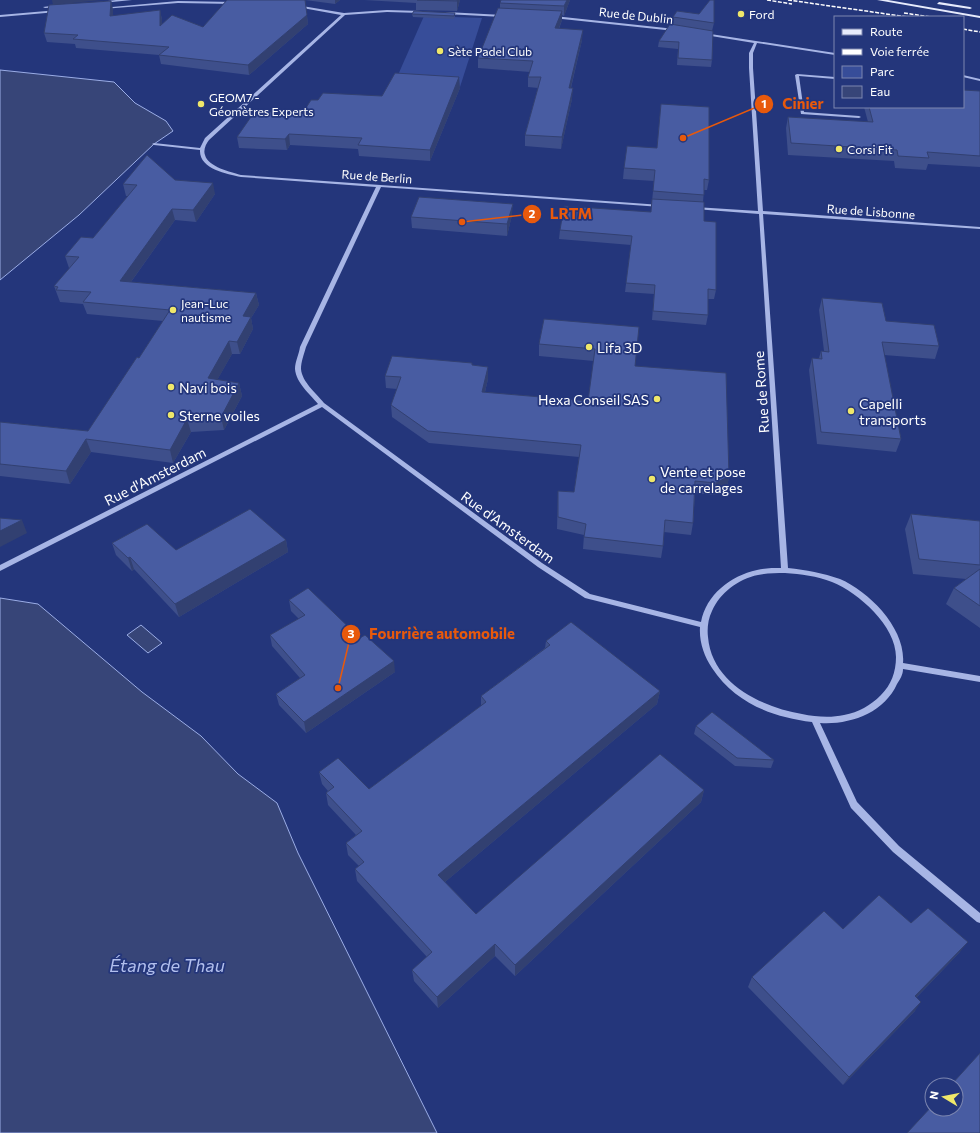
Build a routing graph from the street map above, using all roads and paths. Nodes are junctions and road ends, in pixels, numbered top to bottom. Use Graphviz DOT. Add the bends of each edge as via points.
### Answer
graph roads {
  1 [pos="130,0"];
  2 [pos="151,0"];
  3 [pos="879,0"];
  4 [pos="929,1"];
  5 [pos="99,2"];
  6 [pos="155,4"];
  7 [pos="238,4"];
  8 [pos="60,6"];
  9 [pos="293,6"];
  10 [pos="44,7"];
  11 [pos="102,8"];
  12 [pos="973,9"];
  13 [pos="64,11"];
  14 [pos="426,13"];
  15 [pos="442,13"];
  16 [pos="344,14"];
  17 [pos="0,16"];
  18 [pos="510,16"];
  19 [pos="547,17"];
  20 [pos="980,17"];
  21 [pos="680,30"];
  22 [pos="701,34"];
  23 [pos="756,42"];
  24 [pos="834,54"];
  25 [pos="964,76"];
  26 [pos="834,78"];
  27 [pos="980,80"];
  28 [pos="859,117"];
  29 [pos="154,144"];
  30 [pos="201,150"];
  31 [pos="379,186"];
  32 [pos="664,206"];
  33 [pos="687,208"];
  34 [pos="760,213"];
  35 [pos="980,228"];
  36 [pos="322,404"];
  37 [pos="0,568"];
  38 [pos="785,570"];
  39 [pos="702,625"];
  40 [pos="901,666"];
  41 [pos="980,679"];
  42 [pos="815,720"];
  43 [pos="978,915"];
  1 -- 5 [label="street"];
  2 -- 6 [label="street"];
  3 -- 20 [label="main road"];
  4 -- 12 [label="main road"];
  6 -- 7 [label="street"];
  6 -- 11 [label="street"];
  8 -- 10 [label="street"];
  9 -- 16 [label="street"];
  13 -- 17 [label="street"];
  14 -- 16 [label="street" via="387,11"];
  15 -- 18 [label="street"];
  16 -- 30 [label="street" via="207,139"];
  19 -- 21 [label="street, Rue de Dublin"];
  22 -- 23 [label="street"];
  23 -- 24 [label="street"];
  23 -- 34 [label="street, Rue de Rome" via="751,53 751,68"];
  25 -- 27 [label="street"];
  26 -- 28 [label="street" via="798,75 802,113"];
  29 -- 30 [label="street"];
  30 -- 31 [label="street, Rue de Berlin" via="206,162 241,176"];
  31 -- 32 [label="street, Rue de Berlin"];
  31 -- 36 [label="street, Rue d'Amsterdam" via="300,357 300,377"];
  33 -- 34 [label="street"];
  34 -- 35 [label="street, Rue de Lisbonne"];
  34 -- 38 [label="street, Rue de Rome"];
  36 -- 37 [label="street, Rue d'Amsterdam"];
  36 -- 39 [label="street, Rue d'Amsterdam" via="540,565 588,596"];
  38 -- 39 [label="street" via="754,573 729,584 711,602"];
  38 -- 40 [label="street" via="814,574 842,584 867,599 887,620 898,642"];
  39 -- 42 [label="street" via="706,650 721,676 746,698 779,713"];
  40 -- 41 [label="street"];
  40 -- 42 [label="street" via="893,688 874,706 848,718"];
  42 -- 43 [label="street" via="854,805 896,849"];
}
